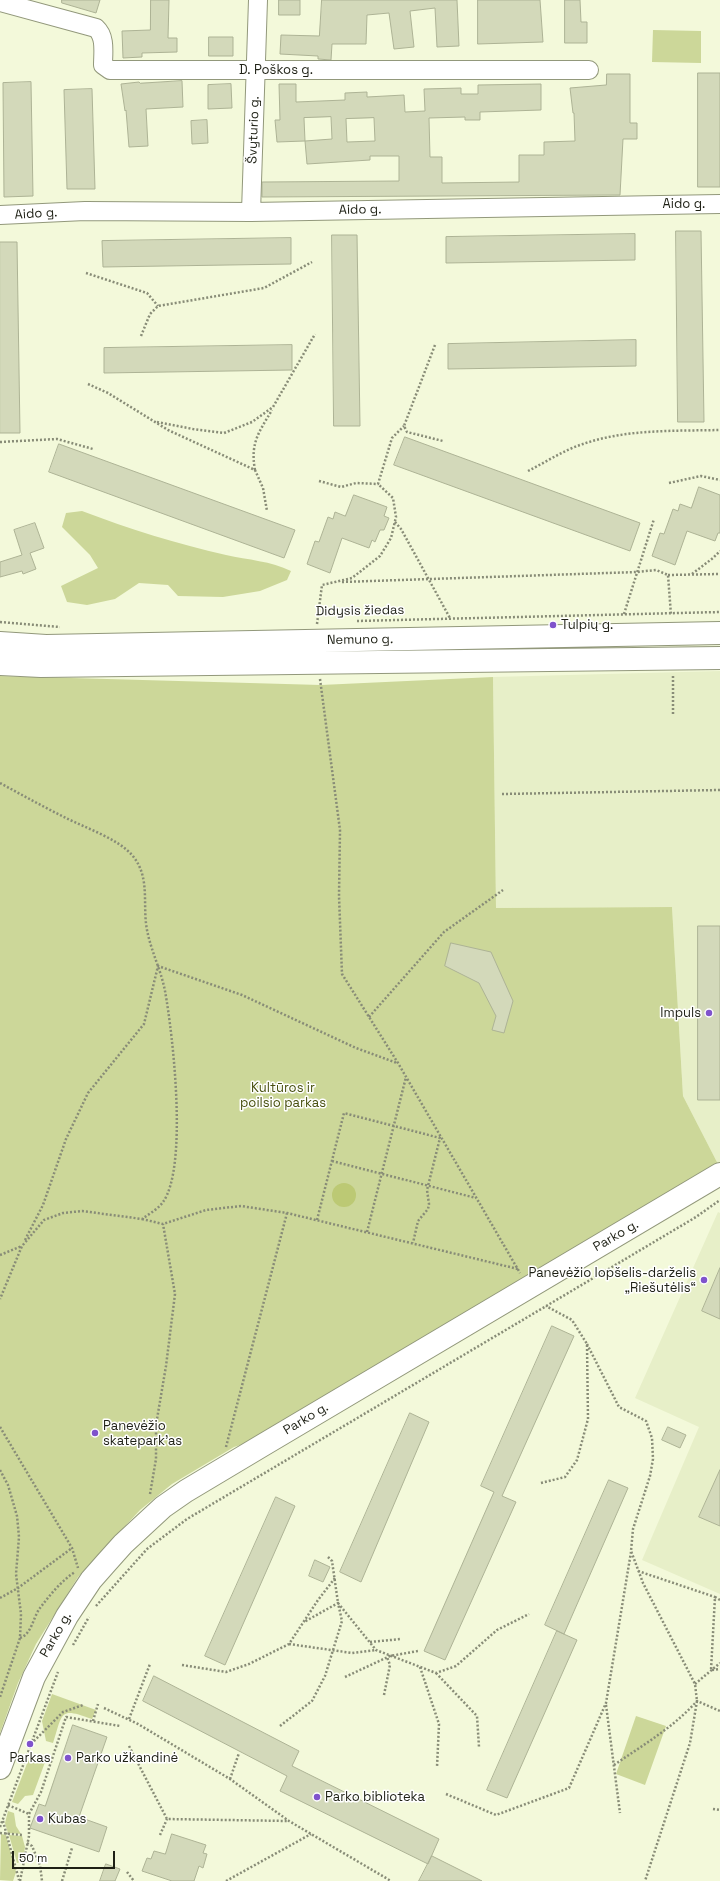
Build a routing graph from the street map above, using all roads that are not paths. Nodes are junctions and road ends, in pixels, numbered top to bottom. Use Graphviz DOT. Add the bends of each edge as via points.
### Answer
graph roads {
  1 [pos="258,0"];
  2 [pos="0,2"];
  3 [pos="256,70"];
  4 [pos="589,70"];
  5 [pos="720,204"];
  6 [pos="251,212"];
  7 [pos="0,215"];
  8 [pos="720,633"];
  9 [pos="0,642"];
  10 [pos="720,658"];
  11 [pos="0,664"];
  12 [pos="720,1174"];
  13 [pos="0,1768"];
  1 -- 3 [label="street, Švyturio g."];
  2 -- 3 [label="street, D. Poškos g." via="96,28 102,37 103,65 110,70"];
  3 -- 4 [label="street, D. Poškos g."];
  3 -- 6 [label="street, Švyturio g."];
  5 -- 6 [label="street, Aido g."];
  6 -- 7 [label="street, Aido g." via="85,211"];
  8 -- 9 [label="main road, Nemuno g." via="317,627 46,646"];
  10 -- 11 [label="main road, Nemuno g." via="41,666"];
  12 -- 13 [label="main road, Parko g." via="186,1491 146,1522 85,1575 67,1616 34,1677"];
}
